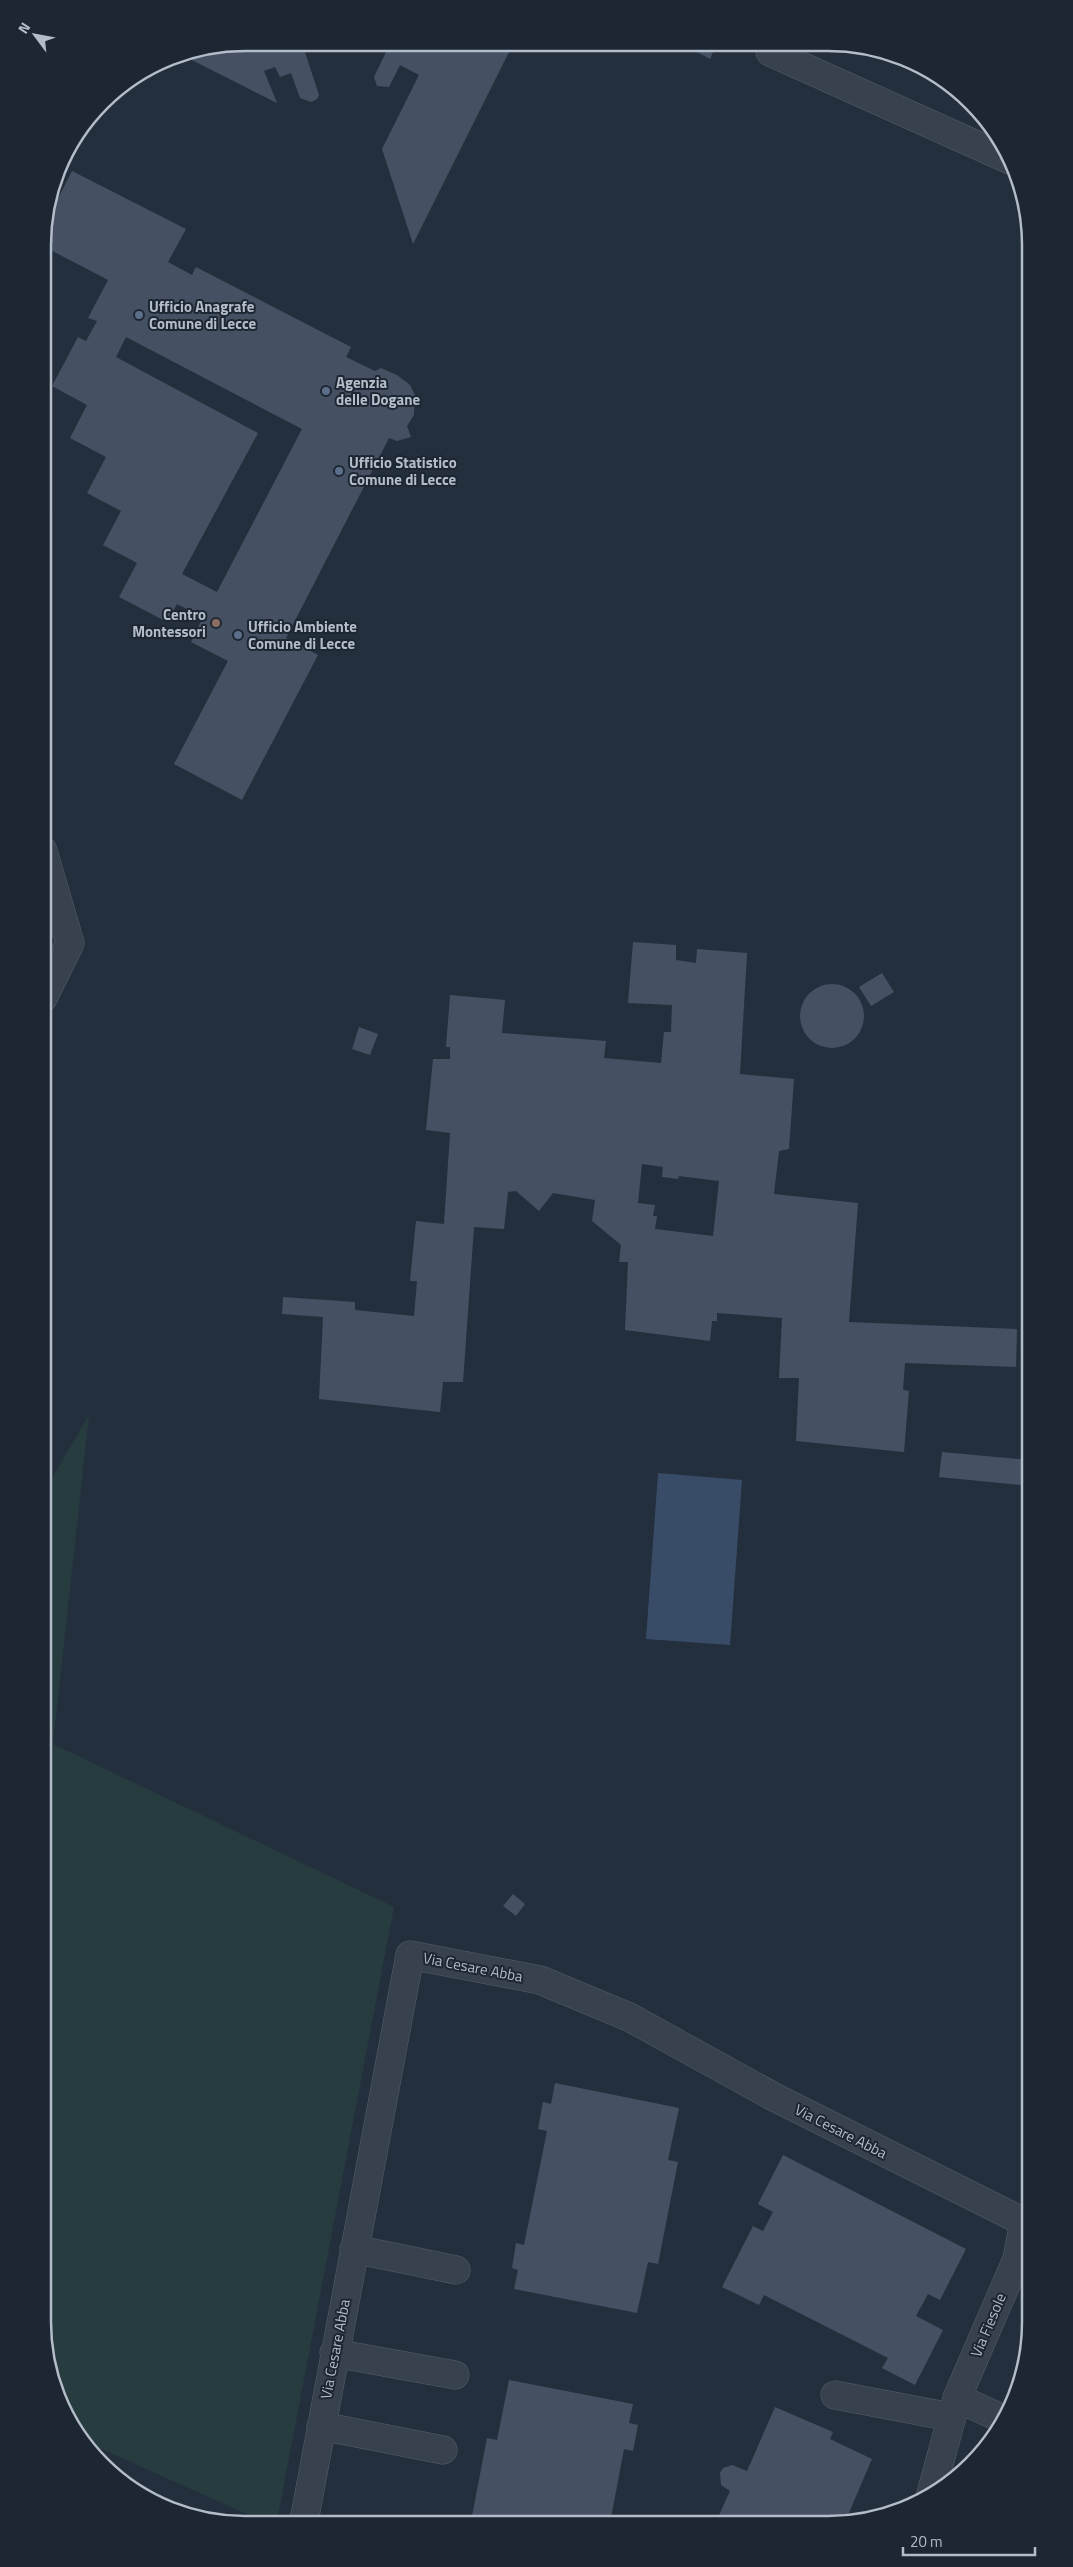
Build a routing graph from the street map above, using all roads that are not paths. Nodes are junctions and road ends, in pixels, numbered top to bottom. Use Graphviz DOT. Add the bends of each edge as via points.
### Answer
graph roads {
  1 [pos="770,51"];
  2 [pos="1000,155"];
  3 [pos="51,878"];
  4 [pos="51,982"];
  5 [pos="1022,2218"];
  6 [pos="1022,2240"];
  7 [pos="354,2248"];
  8 [pos="456,2270"];
  9 [pos="334,2353"];
  10 [pos="455,2375"];
  11 [pos="835,2395"];
  12 [pos="954,2407"];
  13 [pos="997,2417"];
  14 [pos="321,2426"];
  15 [pos="443,2450"];
  16 [pos="933,2484"];
  17 [pos="305,2516"];
  1 -- 2 [label="street"];
  3 -- 4 [label="street" via="70,943"];
  5 -- 7 [label="street, Via Cesare Abba" via="774,2097 629,2017 540,1980 410,1956"];
  6 -- 12 [label="street, Via Fiesole" via="1017,2260"];
  7 -- 8 [label="street"];
  7 -- 9 [label="street, Via Cesare Abba"];
  9 -- 10 [label="street"];
  9 -- 14 [label="street, Via Cesare Abba"];
  11 -- 12 [label="street"];
  12 -- 13 [label="street"];
  12 -- 16 [label="street, Via Fiesole"];
  14 -- 15 [label="street"];
  14 -- 17 [label="street, Via Cesare Abba"];
}
